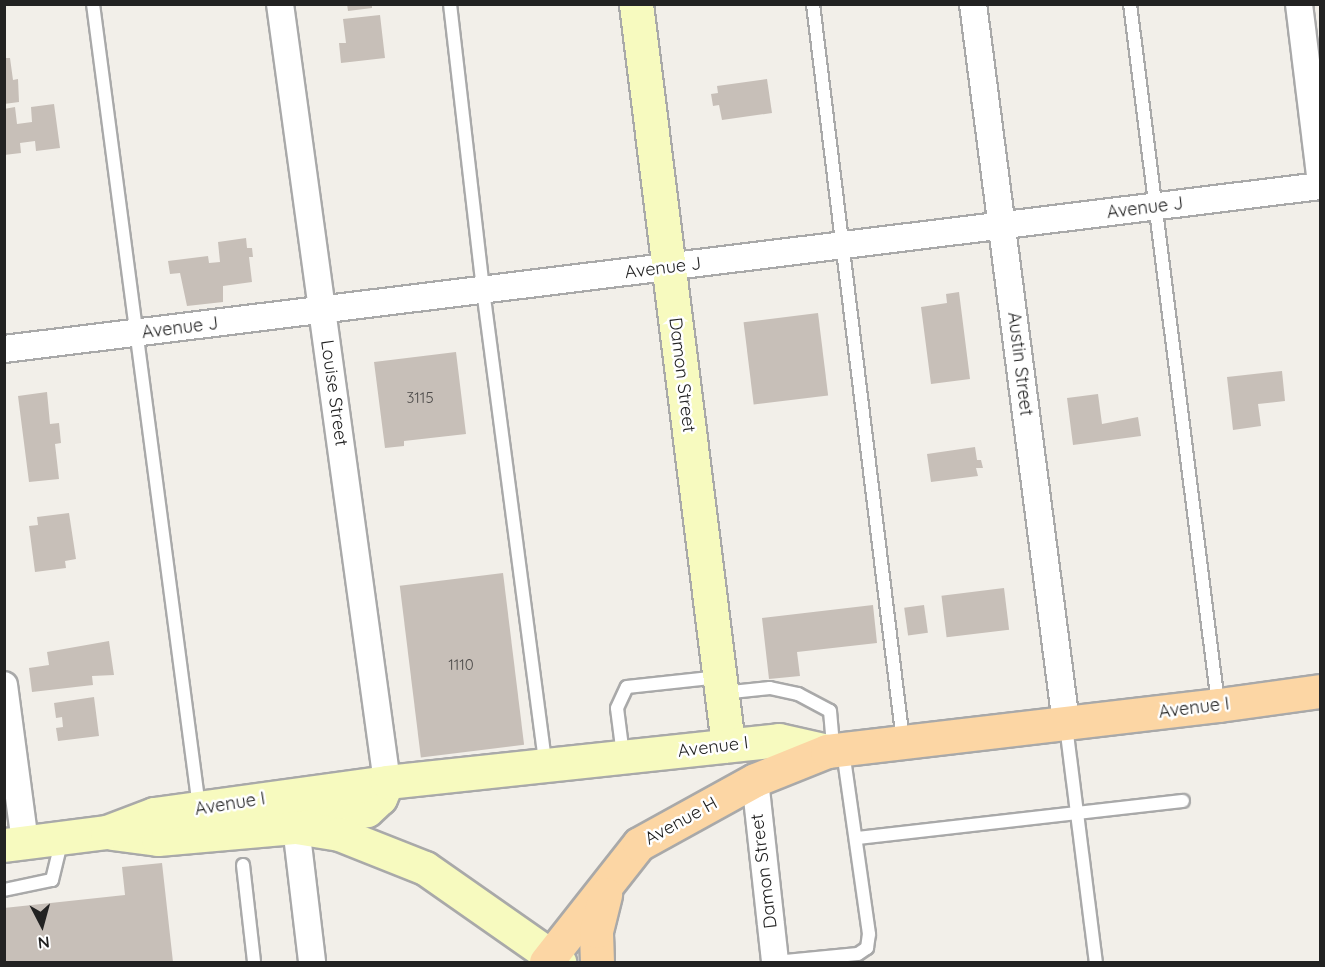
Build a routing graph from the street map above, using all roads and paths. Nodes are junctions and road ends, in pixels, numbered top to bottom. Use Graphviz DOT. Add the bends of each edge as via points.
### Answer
graph roads {
  1 [pos="93,4"];
  2 [pos="280,4"];
  3 [pos="450,4"];
  4 [pos="636,4"];
  5 [pos="813,4"];
  6 [pos="973,4"];
  7 [pos="1130,4"];
  8 [pos="1299,4"];
  9 [pos="1320,175"];
  10 [pos="1320,186"];
  11 [pos="1156,207"];
  12 [pos="1002,226"];
  13 [pos="842,245"];
  14 [pos="669,267"];
  15 [pos="483,290"];
  16 [pos="323,310"];
  17 [pos="136,333"];
  18 [pos="4,350"];
  19 [pos="4,685"];
  20 [pos="721,685"];
  21 [pos="1320,691"];
  22 [pos="1219,705"];
  23 [pos="1066,723"];
  24 [pos="903,742"];
  25 [pos="728,745"];
  26 [pos="834,750"];
  27 [pos="623,758"];
  28 [pos="546,767"];
  29 [pos="755,780"];
  30 [pos="387,782"];
  31 [pos="11,784"];
  32 [pos="1183,801"];
  33 [pos="199,808"];
  34 [pos="1077,813"];
  35 [pos="296,827"];
  36 [pos="107,832"];
  37 [pos="63,838"];
  38 [pos="857,838"];
  39 [pos="15,844"];
  40 [pos="243,865"];
  41 [pos="616,874"];
  42 [pos="4,890"];
  43 [pos="867,948"];
  44 [pos="552,961"];
  45 [pos="254,963"];
  46 [pos="312,963"];
  47 [pos="597,963"];
  48 [pos="775,963"];
  49 [pos="870,963"];
  50 [pos="1096,963"];
  1 -- 17 [label="lane"];
  2 -- 16 [label="street, Louise Street"];
  3 -- 15 [label="lane"];
  4 -- 14 [label="main road, Damon Street"];
  5 -- 13 [label="lane"];
  6 -- 12 [label="street, Austin Street"];
  7 -- 11 [label="lane"];
  8 -- 9 [label="street"];
  10 -- 11 [label="street, Avenue J"];
  11 -- 12 [label="street, Avenue J"];
  11 -- 22 [label="lane"];
  12 -- 13 [label="street, Avenue J"];
  12 -- 23 [label="street, Austin Street"];
  13 -- 14 [label="street, Avenue J"];
  13 -- 24 [label="lane"];
  14 -- 15 [label="street, Avenue J"];
  14 -- 20 [label="main road, Damon Street"];
  15 -- 16 [label="street, Avenue J"];
  15 -- 28 [label="lane"];
  16 -- 17 [label="street, Avenue J"];
  16 -- 30 [label="street, Louise Street"];
  17 -- 18 [label="street, Avenue J"];
  17 -- 33 [label="lane"];
  19 -- 31 [label="street"];
  20 -- 25 [label="main road, Damon Street"];
  20 -- 26 [label="lane" via="798,694 830,711"];
  20 -- 27 [label="lane" via="627,687 617,708"];
  21 -- 22 [label="main road, Avenue I"];
  22 -- 23 [label="main road, Avenue I"];
  23 -- 24 [label="main road, Avenue I"];
  23 -- 34 [label="lane"];
  24 -- 26 [label="main road, Avenue I"];
  25 -- 26 [label="main road, Avenue I" via="779,740"];
  25 -- 27 [label="main road, Avenue I"];
  26 -- 29 [label="main road, Avenue H"];
  26 -- 38 [label="lane"];
  27 -- 28 [label="main road, Avenue I"];
  28 -- 30 [label="main road, Avenue I"];
  29 -- 41 [label="main road, Avenue H" via="639,844"];
  29 -- 48 [label="street, Damon Street"];
  30 -- 33 [label="main road, Avenue I"];
  30 -- 35 [label="main road" via="380,798 367,810 327,816"];
  31 -- 39 [label="street"];
  32 -- 34 [label="lane"];
  33 -- 36 [label="main road, Avenue I" via="154,814"];
  34 -- 38 [label="lane"];
  34 -- 50 [label="lane"];
  35 -- 36 [label="main road, Avenue I" via="158,839"];
  35 -- 44 [label="main road, Avenue I" via="339,834 425,868"];
  35 -- 46 [label="street"];
  36 -- 37 [label="main road, Avenue I"];
  37 -- 39 [label="main road, Avenue I"];
  37 -- 42 [label="lane" via="52,880"];
  38 -- 43 [label="lane" via="869,934"];
  40 -- 45 [label="lane"];
  41 -- 44 [label="main road, Avenue H"];
  41 -- 47 [label="main road" via="606,891 596,931"];
  43 -- 48 [label="lane" via="858,954"];
  43 -- 49 [label="lane"];
}
